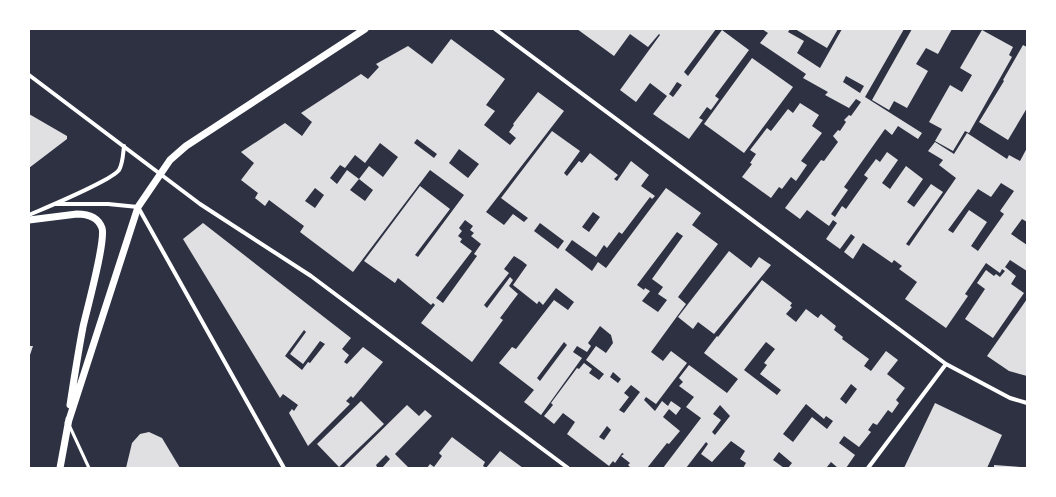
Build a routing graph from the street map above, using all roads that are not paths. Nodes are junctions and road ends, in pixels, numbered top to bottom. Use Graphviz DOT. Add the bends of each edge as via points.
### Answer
graph roads {
  1 [pos="366,29"];
  2 [pos="495,29"];
  3 [pos="29,75"];
  4 [pos="124,146"];
  5 [pos="160,173"];
  6 [pos="54,204"];
  7 [pos="138,207"];
  8 [pos="29,214"];
  9 [pos="29,220"];
  10 [pos="946,364"];
  11 [pos="1027,403"];
  12 [pos="68,423"];
  13 [pos="60,468"];
  14 [pos="89,468"];
  15 [pos="284,468"];
  16 [pos="568,468"];
  17 [pos="868,468"];
  1 -- 5 [label="street" via="186,146"];
  2 -- 10 [label="street"];
  3 -- 4 [label="street"];
  4 -- 5 [label="street"];
  4 -- 6 [label="street" via="118,171"];
  5 -- 7 [label="street"];
  5 -- 16 [label="street" via="200,204 311,276"];
  6 -- 7 [label="street"];
  6 -- 8 [label="street"];
  7 -- 12 [label="street"];
  7 -- 15 [label="street"];
  9 -- 12 [label="street" via="77,214 93,217 99,222 103,235 80,342"];
  10 -- 11 [label="street" via="1010,398"];
  10 -- 17 [label="street"];
  12 -- 13 [label="street"];
  12 -- 14 [label="lane"];
}
